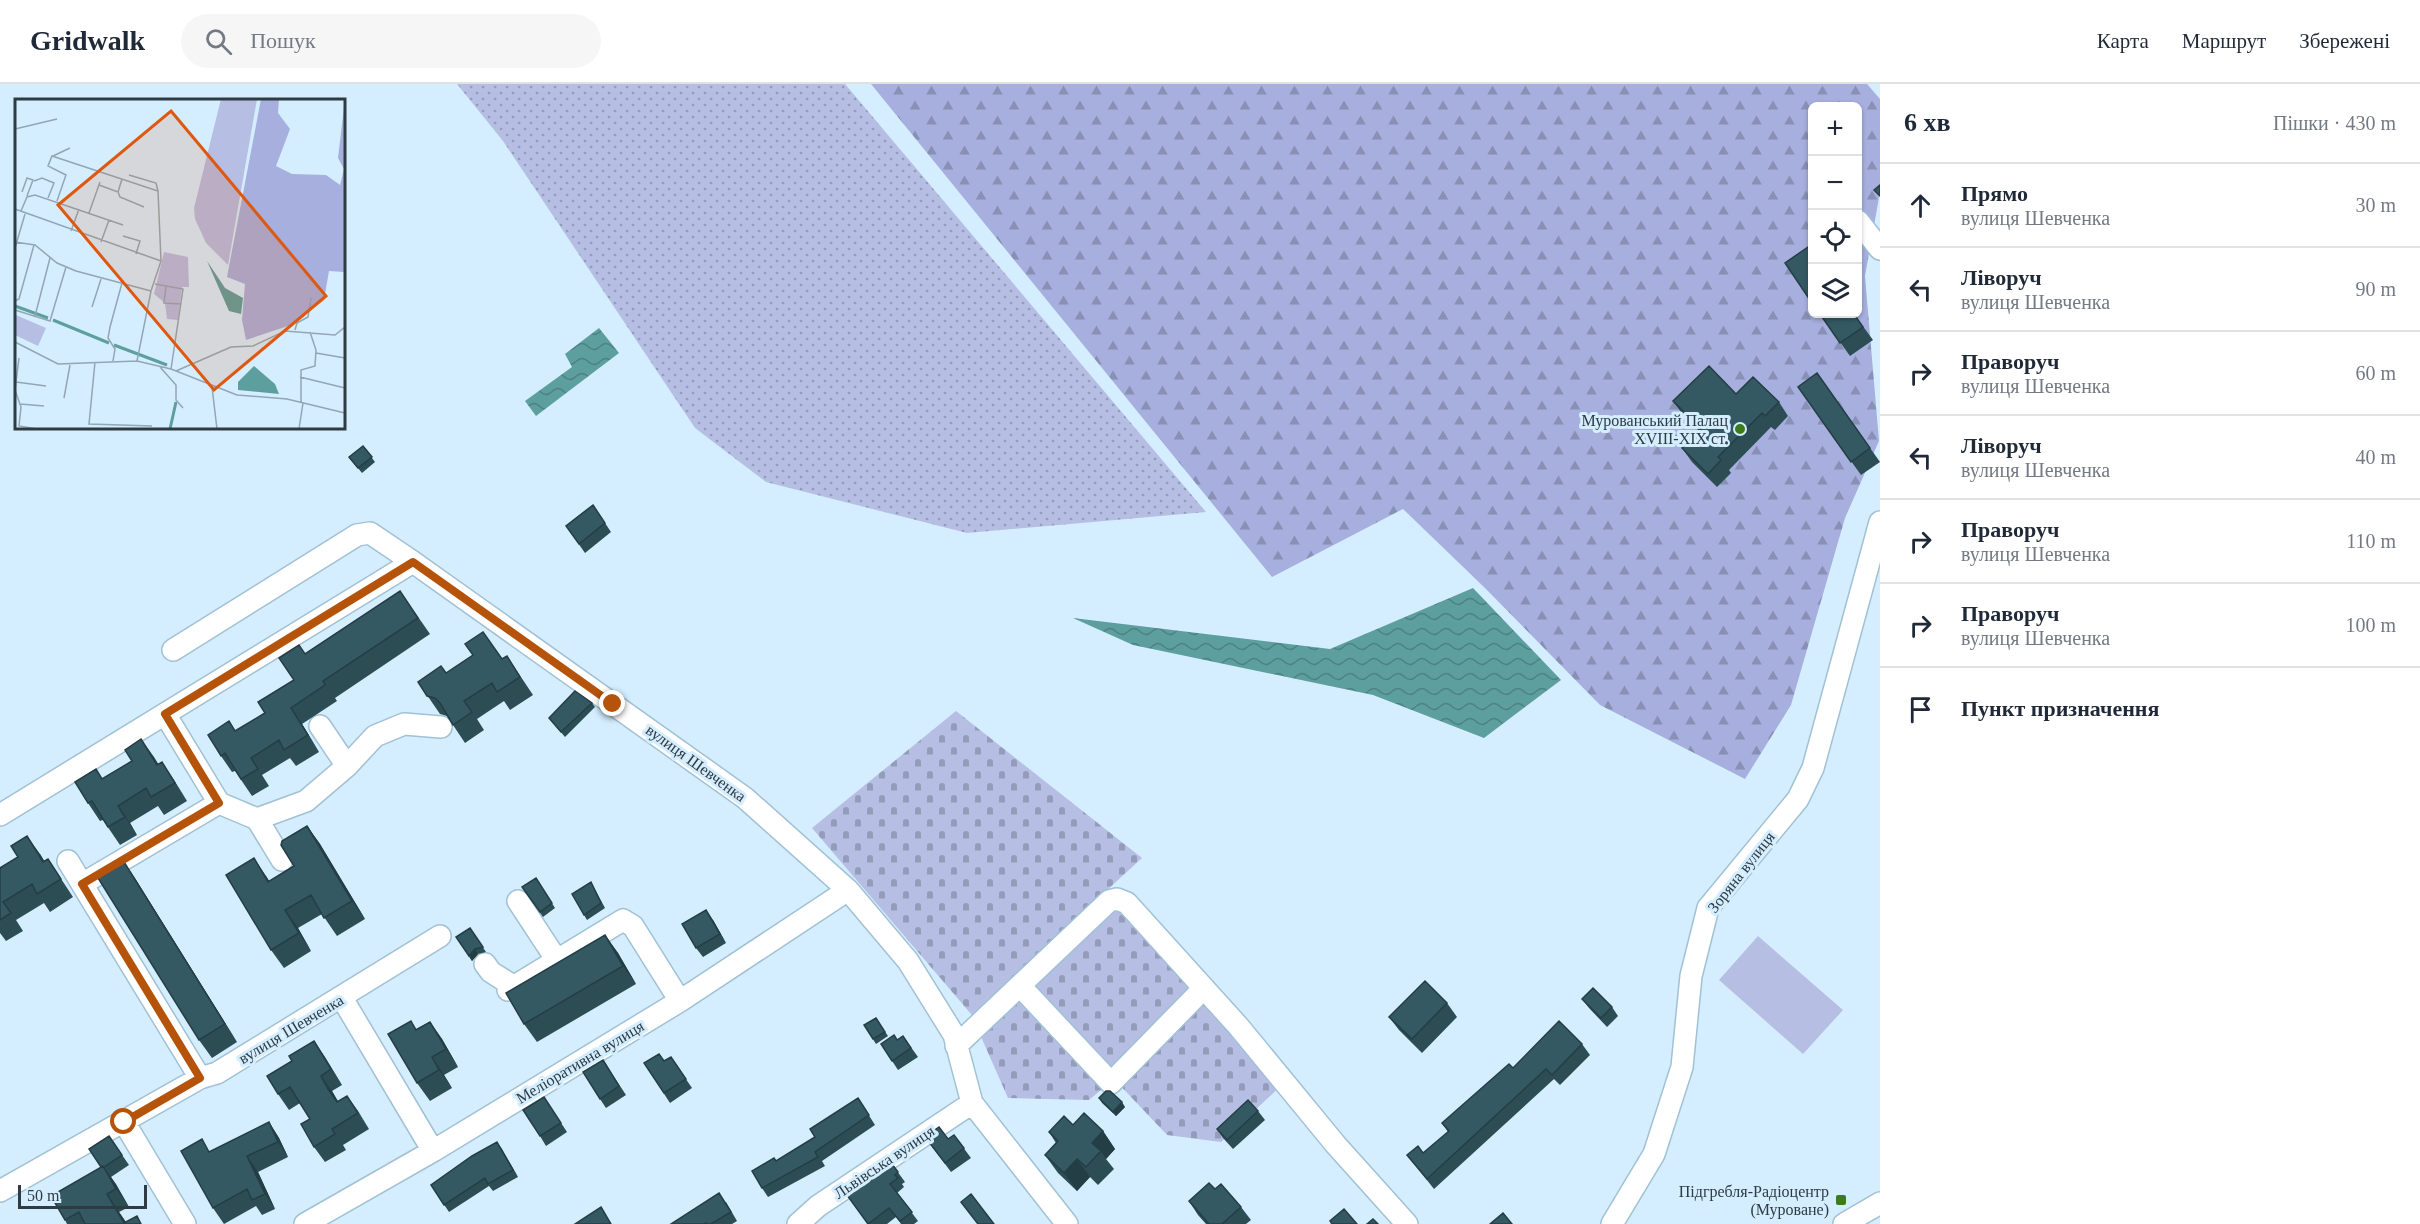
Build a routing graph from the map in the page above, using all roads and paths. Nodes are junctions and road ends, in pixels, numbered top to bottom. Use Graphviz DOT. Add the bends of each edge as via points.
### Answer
graph roads {
  1 [pos="1862,226"];
  2 [pos="1880,249"];
  3 [pos="1880,522"];
  4 [pos="413,562"];
  5 [pos="173,650"];
  6 [pos="165,714"];
  7 [pos="320,726"];
  8 [pos="441,727"];
  9 [pos="347,766"];
  10 [pos="219,803"];
  11 [pos="0,815"];
  12 [pos="257,819"];
  13 [pos="68,861"];
  14 [pos="282,861"];
  15 [pos="82,884"];
  16 [pos="848,890"];
  17 [pos="518,901"];
  18 [pos="440,936"];
  19 [pos="556,959"];
  20 [pos="485,964"];
  21 [pos="1021,987"];
  22 [pos="1204,988"];
  23 [pos="342,998"];
  24 [pos="680,1001"];
  25 [pos="956,1046"];
  26 [pos="200,1078"];
  27 [pos="972,1103"];
  28 [pos="124,1122"];
  29 [pos="433,1151"];
  30 [pos="0,1191"];
  31 [pos="1880,1203"];
  32 [pos="1850,1223"];
  33 [pos="185,1224"];
  34 [pos="305,1224"];
  35 [pos="798,1224"];
  36 [pos="1067,1224"];
  37 [pos="1407,1224"];
  38 [pos="1612,1224"];
  1 -- 2 [label="street"];
  3 -- 38 [label="street, Зоряна вулиця" via="1813,768 1798,799 1708,908 1691,976 1682,1067 1654,1154"];
  4 -- 5 [label="street, вулиця Шевченка" via="370,533 357,535"];
  4 -- 6 [label="street"];
  4 -- 16 [label="street, вулиця Шевченка" via="745,798"];
  6 -- 10 [label="street"];
  6 -- 11 [label="street"];
  7 -- 9 [label="street"];
  8 -- 9 [label="street" via="404,724 375,736"];
  9 -- 12 [label="street" via="306,801"];
  10 -- 12 [label="street"];
  10 -- 15 [label="street"];
  12 -- 14 [label="street"];
  13 -- 15 [label="street"];
  15 -- 26 [label="street"];
  16 -- 24 [label="street, Меліоративна вулиця"];
  16 -- 25 [label="street, вулиця Шевченка" via="908,962 954,1035"];
  17 -- 19 [label="street"];
  18 -- 23 [label="street, вулиця Шевченка"];
  19 -- 20 [label="street" via="511,988"];
  19 -- 24 [label="street" via="623,920 633,926"];
  21 -- 22 [label="street" via="1109,901 1117,899 1127,903"];
  21 -- 22 [label="street" via="1111,1083"];
  21 -- 25 [label="street"];
  22 -- 37 [label="street"];
  23 -- 26 [label="street, вулиця Шевченка" via="217,1073"];
  23 -- 29 [label="street"];
  24 -- 29 [label="street, Меліоративна вулиця"];
  25 -- 27 [label="street, вулиця Шевченка"];
  26 -- 28 [label="street, вулиця Шевченка"];
  27 -- 35 [label="street, Львівська вулиця" via="818,1206"];
  27 -- 36 [label="street, вулиця Шевченка"];
  28 -- 30 [label="street, вулиця Шевченка"];
  28 -- 33 [label="street"];
  29 -- 34 [label="street, Меліоративна вулиця"];
  31 -- 32 [label="street"];
}
